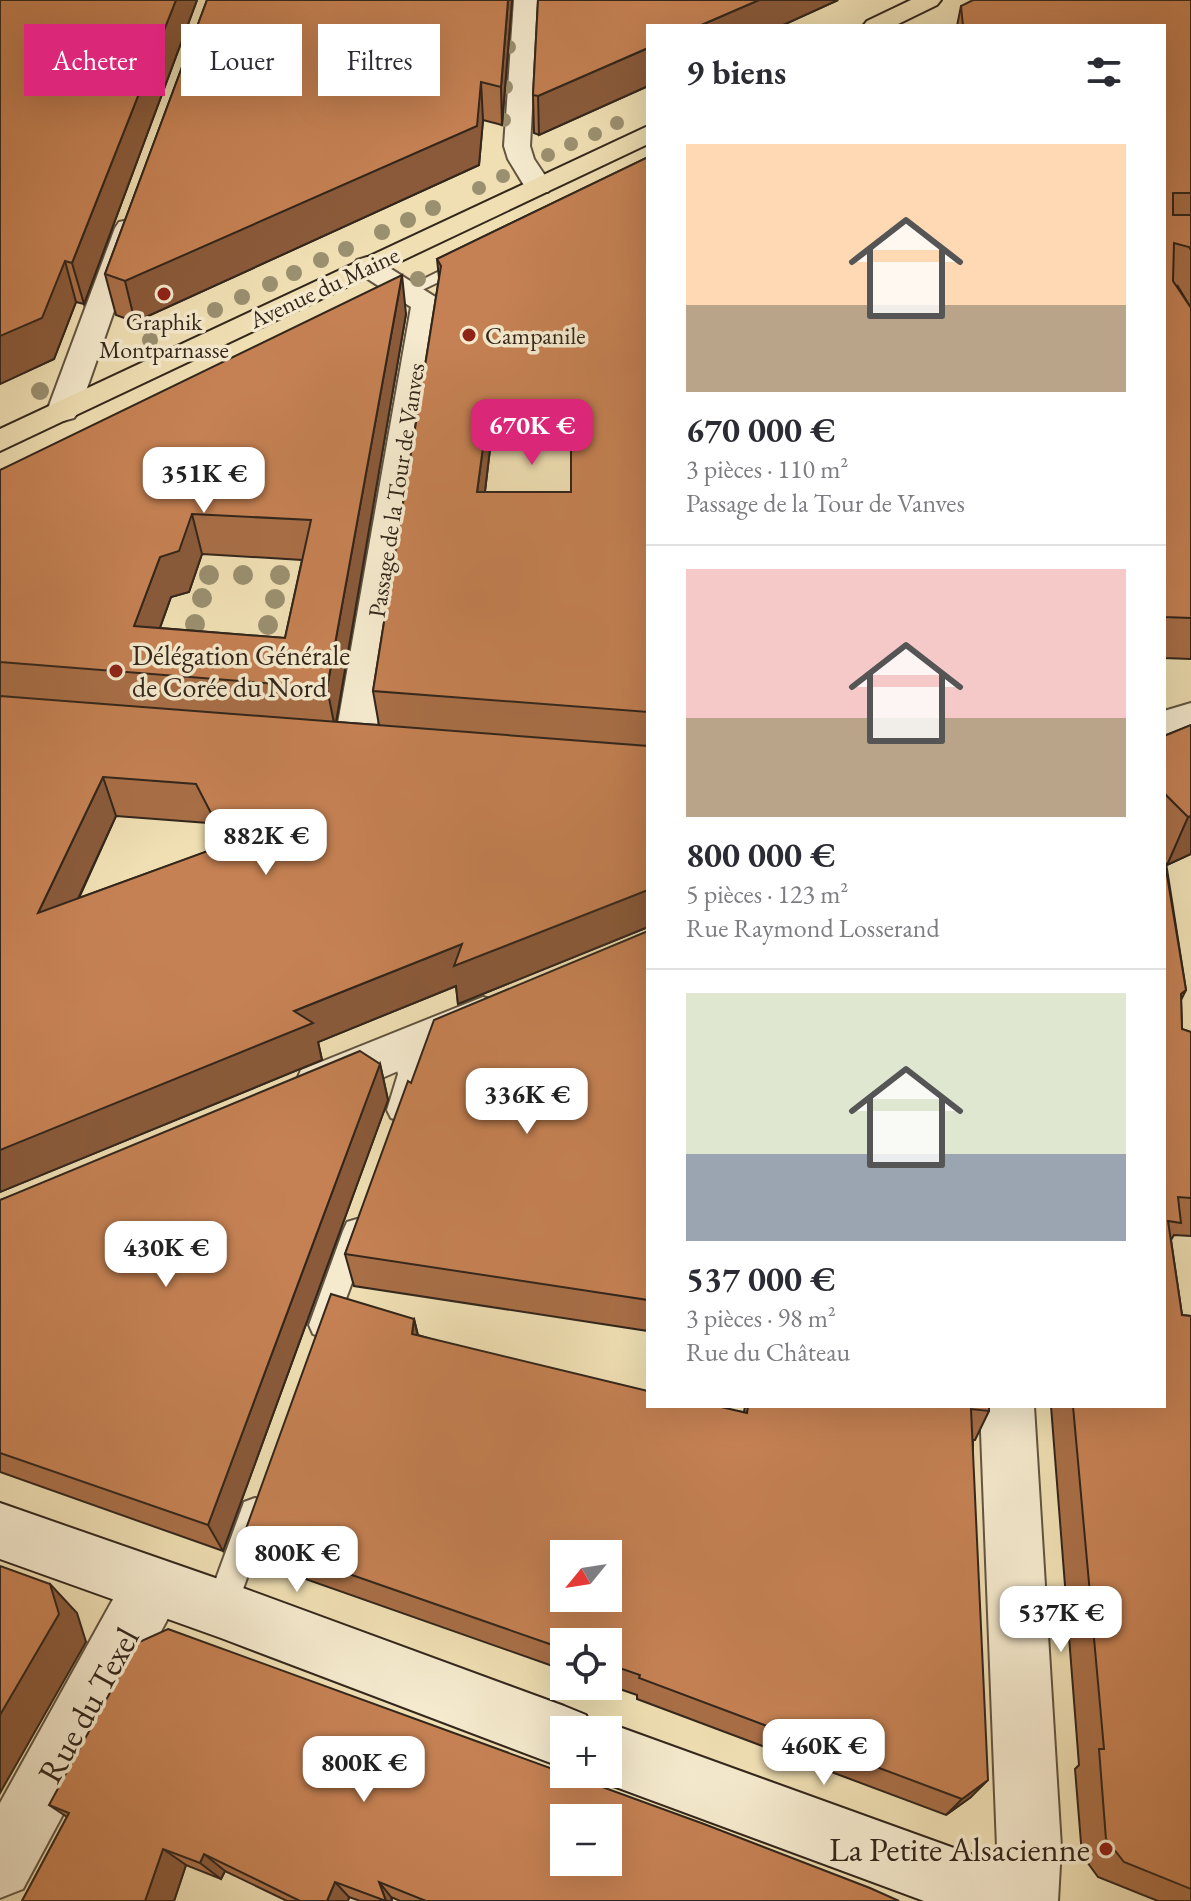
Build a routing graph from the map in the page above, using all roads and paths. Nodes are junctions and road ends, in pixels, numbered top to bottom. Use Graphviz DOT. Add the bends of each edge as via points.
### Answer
graph roads {
  1 [pos="526,0"];
  2 [pos="929,0"];
  3 [pos="880,24"];
  4 [pos="646,135"];
  5 [pos="538,186"];
  6 [pos="137,206"];
  7 [pos="477,257"];
  8 [pos="367,266"];
  9 [pos="393,298"];
  10 [pos="63,411"];
  11 [pos="0,441"];
  12 [pos="1191,717"];
  13 [pos="1166,724"];
  14 [pos="354,746"];
  15 [pos="518,1000"];
  16 [pos="403,1048"];
  17 [pos="274,1103"];
  18 [pos="393,1132"];
  19 [pos="366,1205"];
  20 [pos="313,1353"];
  21 [pos="1007,1408"];
  22 [pos="265,1485"];
  23 [pos="0,1531"];
  24 [pos="153,1586"];
  25 [pos="221,1609"];
  26 [pos="550,1732"];
  27 [pos="622,1759"];
  28 [pos="0,1866"];
  29 [pos="1012,1901"];
  30 [pos="1026,1901"];
  1 -- 5 [label="street" via="517,146"];
  2 -- 3 [label="main road"];
  4 -- 5 [label="main road, Avenue du Maine"];
  5 -- 8 [label="main road, Avenue du Maine"];
  6 -- 10 [label="street"];
  7 -- 9 [label="lane, Avenue du Maine"];
  8 -- 9 [label="street, Passage de la Tour de Vanves"];
  8 -- 10 [label="main road, Avenue du Maine"];
  9 -- 14 [label="street, Passage de la Tour de Vanves" via="426,304"];
  10 -- 11 [label="main road, Avenue du Maine"];
  12 -- 13 [label="street"];
  15 -- 16 [label="street"];
  16 -- 17 [label="street"];
  16 -- 18 [label="lane" via="411,1074"];
  19 -- 20 [label="lane"];
  21 -- 30 [label="street" via="1029,1847"];
  22 -- 25 [label="lane"];
  23 -- 24 [label="street"];
  24 -- 25 [label="street"];
  24 -- 28 [label="street, Rue du Texel"];
  25 -- 26 [label="street"];
  27 -- 29 [label="street"];
}
